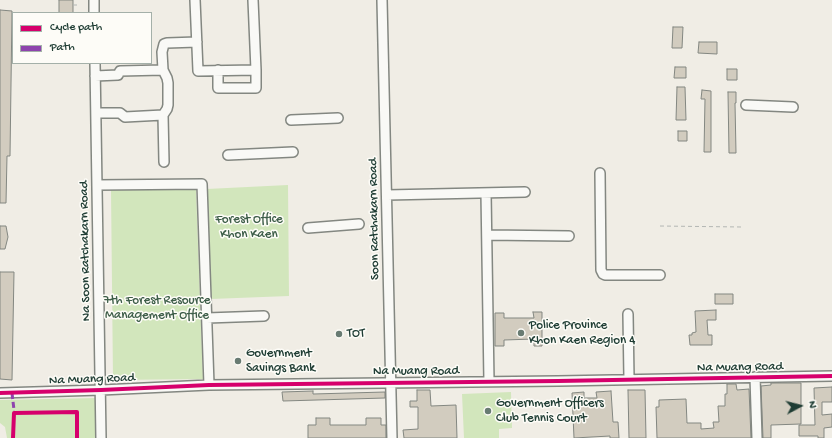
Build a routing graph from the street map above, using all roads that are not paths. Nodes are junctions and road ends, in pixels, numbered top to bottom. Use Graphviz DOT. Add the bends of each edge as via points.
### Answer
graph roads {
  1 [pos="94,0"];
  2 [pos="195,0"];
  3 [pos="253,0"];
  4 [pos="382,0"];
  5 [pos="94,12"];
  6 [pos="197,42"];
  7 [pos="95,64"];
  8 [pos="163,70"];
  9 [pos="218,70"];
  10 [pos="256,70"];
  11 [pos="95,76"];
  12 [pos="746,105"];
  13 [pos="794,107"];
  14 [pos="96,113"];
  15 [pos="163,115"];
  16 [pos="338,118"];
  17 [pos="291,120"];
  18 [pos="293,152"];
  19 [pos="228,155"];
  20 [pos="164,162"];
  21 [pos="600,173"];
  22 [pos="97,185"];
  23 [pos="525,192"];
  24 [pos="486,193"];
  25 [pos="387,195"];
  26 [pos="359,224"];
  27 [pos="308,228"];
  28 [pos="487,235"];
  29 [pos="569,236"];
  30 [pos="660,275"];
  31 [pos="628,314"];
  32 [pos="264,316"];
  33 [pos="207,318"];
  34 [pos="832,376"];
  35 [pos="756,377"];
  36 [pos="630,379"];
  37 [pos="489,382"];
  38 [pos="392,383"];
  39 [pos="209,385"];
  40 [pos="102,390"];
  41 [pos="0,393"];
  42 [pos="101,438"];
  43 [pos="392,438"];
  44 [pos="757,438"];
  1 -- 5 [label="street"];
  2 -- 6 [label="street"];
  3 -- 10 [label="street"];
  4 -- 25 [label="street, Soon Ratchakarn Road"];
  6 -- 8 [label="street" via="164,44"];
  6 -- 9 [label="street" via="198,71"];
  7 -- 11 [label="street, Na Soon Ratchakarn Road"];
  8 -- 11 [label="street" via="120,71 118,75"];
  8 -- 15 [label="street" via="167,78 168,105"];
  9 -- 10 [label="street"];
  9 -- 10 [label="street" via="218,88 256,88"];
  11 -- 14 [label="street, Na Soon Ratchakarn Road"];
  12 -- 13 [label="street"];
  14 -- 15 [label="street" via="120,113 125,117"];
  14 -- 22 [label="street, Na Soon Ratchakarn Road"];
  15 -- 20 [label="street"];
  16 -- 17 [label="street"];
  18 -- 19 [label="street"];
  21 -- 30 [label="street" via="602,274"];
  22 -- 33 [label="street" via="202,184"];
  22 -- 40 [label="street, Na Soon Ratchakarn Road"];
  23 -- 24 [label="street"];
  24 -- 25 [label="street"];
  24 -- 28 [label="street"];
  25 -- 38 [label="street, Soon Ratchakarn Road"];
  26 -- 27 [label="street"];
  28 -- 29 [label="street"];
  28 -- 37 [label="street"];
  31 -- 36 [label="street"];
  32 -- 33 [label="street"];
  33 -- 39 [label="street"];
  34 -- 35 [label="street, Na Muang Road"];
  35 -- 36 [label="street, Na Muang Road"];
  35 -- 44 [label="street"];
  36 -- 37 [label="street, Na Muang Road"];
  37 -- 38 [label="street, Na Muang Road"];
  38 -- 39 [label="street, Na Muang Road"];
  38 -- 43 [label="street, Soon Ratchakarn Road"];
  39 -- 40 [label="street, Na Muang Road"];
  40 -- 41 [label="street, Na Muang Road"];
  40 -- 42 [label="street, Na Soon Ratchakarn Road"];
}
